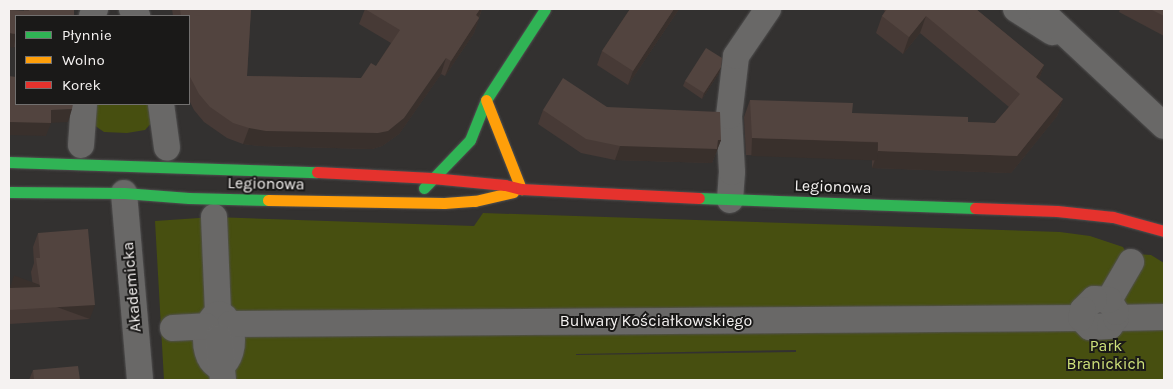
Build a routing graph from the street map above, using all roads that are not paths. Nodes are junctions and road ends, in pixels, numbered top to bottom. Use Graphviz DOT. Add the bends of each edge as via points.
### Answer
graph roads {
  1 [pos="545,9"];
  2 [pos="768,9"];
  3 [pos="1016,9"];
  4 [pos="1040,9"];
  5 [pos="1094,60"];
  6 [pos="486,100"];
  7 [pos="84,105"];
  8 [pos="161,105"];
  9 [pos="463,124"];
  10 [pos="1164,126"];
  11 [pos="81,145"];
  12 [pos="167,148"];
  13 [pos="443,151"];
  14 [pos="9,162"];
  15 [pos="432,178"];
  16 [pos="522,189"];
  17 [pos="9,192"];
  18 [pos="124,193"];
  19 [pos="730,200"];
  20 [pos="411,202"];
  21 [pos="214,217"];
  22 [pos="1164,231"];
  23 [pos="1131,262"];
  24 [pos="1112,309"];
  25 [pos="1164,317"];
  26 [pos="218,325"];
  27 [pos="173,328"];
  28 [pos="140,380"];
  29 [pos="222,380"];
  1 -- 6 [label="main road"];
  2 -- 19 [label="street" via="736,56 729,116"];
  3 -- 5 [label="street"];
  4 -- 5 [label="street"];
  5 -- 10 [label="street"];
  6 -- 9 [label="main road"];
  6 -- 15 [label="main road" via="470,140"];
  6 -- 16 [label="main road"];
  7 -- 11 [label="street"];
  8 -- 12 [label="street"];
  13 -- 15 [label="main road"];
  14 -- 15 [label="main road, Legionowa" via="212,167"];
  15 -- 16 [label="main road, Legionowa"];
  15 -- 20 [label="main road"];
  16 -- 19 [label="main road, Legionowa"];
  16 -- 20 [label="main road, Legionowa" via="476,201"];
  17 -- 18 [label="main road, Legionowa"];
  18 -- 20 [label="main road, Legionowa" via="189,198"];
  18 -- 28 [label="street, Akademicka"];
  19 -- 22 [label="main road, Legionowa" via="1057,211 1113,217"];
  21 -- 26 [label="street"];
  23 -- 24 [label="street"];
  24 -- 25 [label="street, Bulwary Kościałkowskiego"];
  24 -- 26 [label="street, Bulwary Kościałkowskiego" via="1094,299 1081,318"];
  26 -- 27 [label="street, Bulwary Kościałkowskiego"];
  26 -- 29 [label="street"];
}
